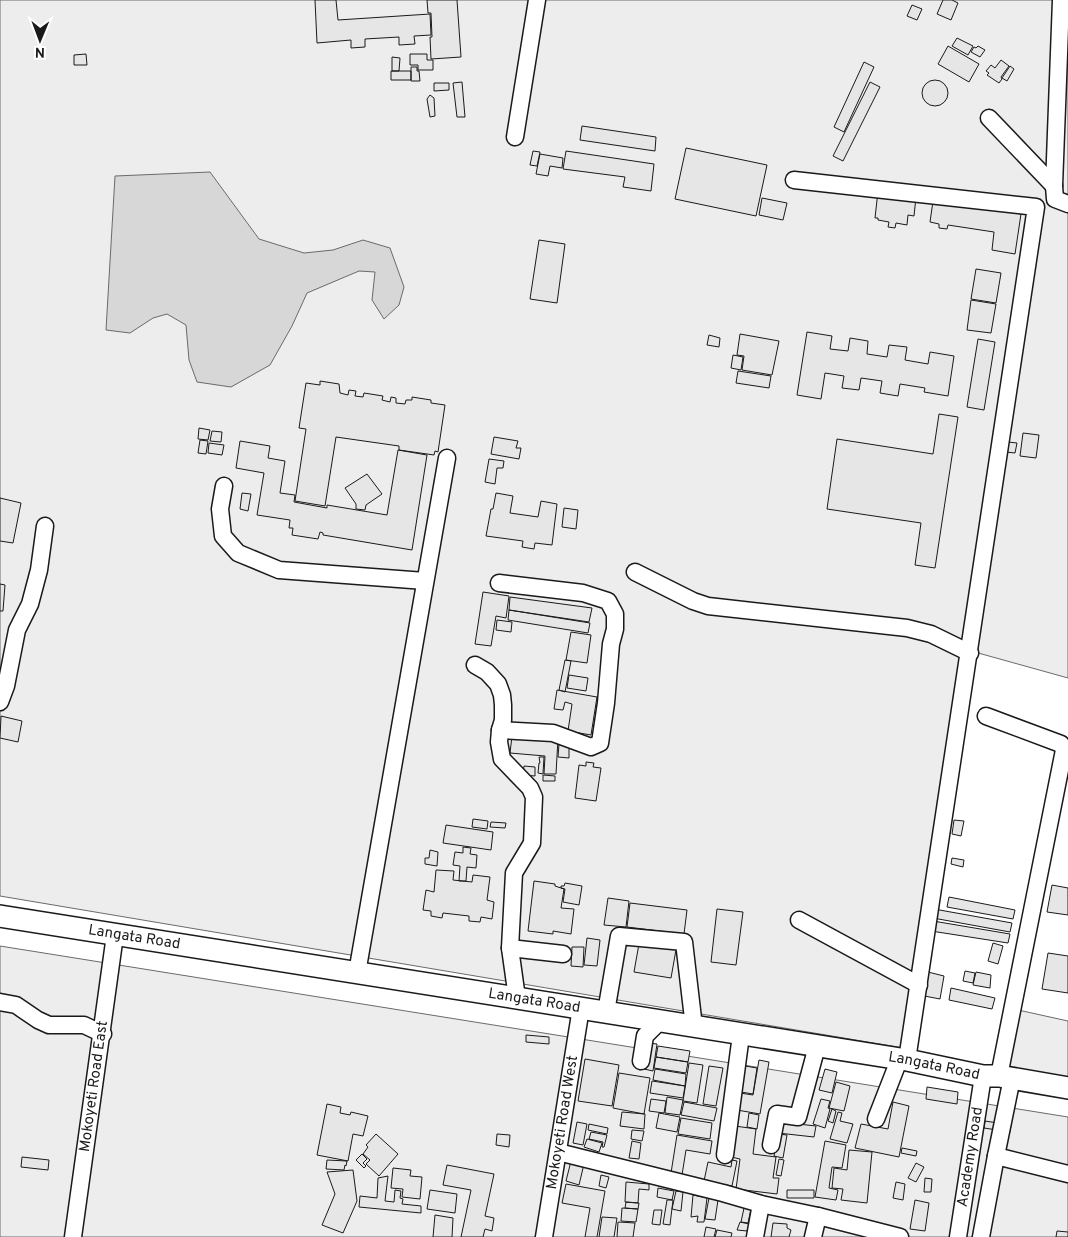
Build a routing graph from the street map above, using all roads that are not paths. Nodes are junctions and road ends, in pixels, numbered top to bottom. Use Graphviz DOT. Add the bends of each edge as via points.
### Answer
graph roads {
  1 [pos="538,0"];
  2 [pos="1061,0"];
  3 [pos="989,118"];
  4 [pos="515,137"];
  5 [pos="794,180"];
  6 [pos="1054,186"];
  7 [pos="1068,204"];
  8 [pos="447,458"];
  9 [pos="224,486"];
  10 [pos="44,526"];
  11 [pos="635,572"];
  12 [pos="426,581"];
  13 [pos="499,583"];
  14 [pos="970,653"];
  15 [pos="474,665"];
  16 [pos="4,667"];
  17 [pos="0,702"];
  18 [pos="986,716"];
  19 [pos="500,730"];
  20 [pos="0,916"];
  21 [pos="799,920"];
  22 [pos="116,935"];
  23 [pos="510,948"];
  24 [pos="563,954"];
  25 [pos="357,973"];
  26 [pos="919,985"];
  27 [pos="516,998"];
  28 [pos="0,1002"];
  29 [pos="581,1008"];
  30 [pos="616,1014"];
  31 [pos="660,1021"];
  32 [pos="694,1027"];
  33 [pos="103,1034"];
  34 [pos="741,1035"];
  35 [pos="817,1046"];
  36 [pos="903,1060"];
  37 [pos="998,1077"];
  38 [pos="1068,1088"];
  39 [pos="876,1119"];
  40 [pos="771,1145"];
  41 [pos="558,1152"];
  42 [pos="725,1155"];
  43 [pos="996,1156"];
  44 [pos="1068,1174"];
  45 [pos="761,1204"];
  46 [pos="818,1216"];
  47 [pos="73,1237"];
  48 [pos="544,1237"];
  49 [pos="755,1237"];
  50 [pos="813,1237"];
  51 [pos="900,1237"];
  52 [pos="958,1237"];
  53 [pos="981,1237"];
  1 -- 4 [label="street"];
  2 -- 6 [label="street"];
  3 -- 6 [label="street"];
  5 -- 14 [label="street" via="1036,207"];
  6 -- 7 [label="street" via="1055,199"];
  8 -- 12 [label="street"];
  9 -- 12 [label="street" via="220,509 223,536 238,552 279,570"];
  10 -- 16 [label="street" via="39,570 30,604"];
  11 -- 14 [label="street" via="708,606 907,628 931,634"];
  12 -- 25 [label="street"];
  13 -- 19 [label="street" via="583,594 608,601 615,614 600,743 591,747 553,733"];
  14 -- 26 [label="street"];
  15 -- 19 [label="street" via="498,684 502,695"];
  16 -- 17 [label="street" via="6,686"];
  18 -- 37 [label="street" via="1061,744 1064,750"];
  19 -- 23 [label="street" via="502,759 530,788 534,797 532,842 514,874"];
  20 -- 22 [label="main road, Langata Road"];
  21 -- 26 [label="street"];
  22 -- 25 [label="main road, Langata Road"];
  22 -- 33 [label="street, Mokoyeti Road East"];
  23 -- 24 [label="street"];
  23 -- 27 [label="street"];
  25 -- 27 [label="main road, Langata Road"];
  26 -- 36 [label="street"];
  27 -- 29 [label="main road, Langata Road"];
  28 -- 33 [label="street" via="16,1005 49,1025 84,1026"];
  29 -- 30 [label="main road, Langata Road"];
  29 -- 41 [label="street, Mokoyeti Road West"];
  30 -- 31 [label="main road, Langata Road"];
  30 -- 31 [label="street" via="635,1034 636,1060 645,1036"];
  30 -- 32 [label="street" via="620,936 684,942"];
  31 -- 32 [label="main road, Langata Road"];
  32 -- 34 [label="main road, Langata Road"];
  33 -- 47 [label="street, Mokoyeti Road East"];
  34 -- 35 [label="main road, Langata Road"];
  34 -- 42 [label="street"];
  35 -- 36 [label="main road, Langata Road"];
  35 -- 40 [label="street" via="798,1118 777,1114"];
  36 -- 37 [label="main road, Langata Road"];
  36 -- 39 [label="street"];
  37 -- 38 [label="main road, Langata Road"];
  37 -- 43 [label="street"];
  37 -- 52 [label="street, Academy Road"];
  41 -- 45 [label="street"];
  41 -- 48 [label="street, Mokoyeti Road West"];
  43 -- 44 [label="street"];
  43 -- 53 [label="street"];
  45 -- 46 [label="street"];
  45 -- 49 [label="street"];
  46 -- 50 [label="street"];
  46 -- 51 [label="street"];
}
